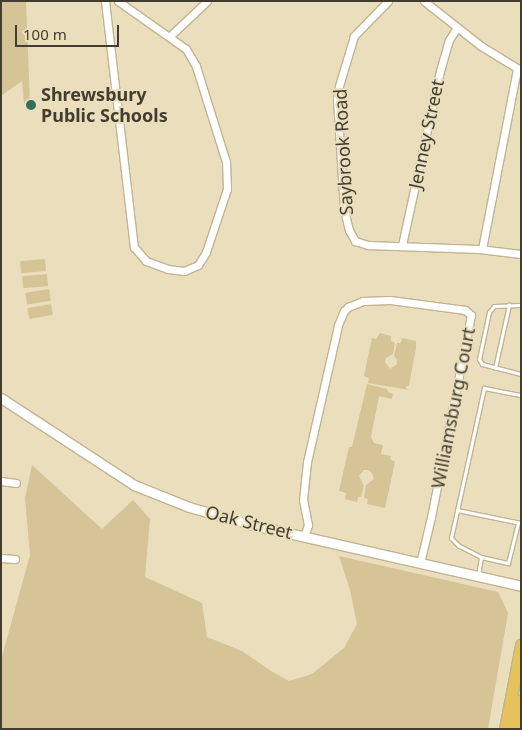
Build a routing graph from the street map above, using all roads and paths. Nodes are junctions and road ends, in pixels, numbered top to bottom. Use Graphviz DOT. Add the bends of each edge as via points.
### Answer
graph roads {
  1 [pos="105,1"];
  2 [pos="118,1"];
  3 [pos="208,1"];
  4 [pos="388,1"];
  5 [pos="424,1"];
  6 [pos="457,27"];
  7 [pos="170,36"];
  8 [pos="519,69"];
  9 [pos="402,245"];
  10 [pos="482,249"];
  11 [pos="521,254"];
  12 [pos="509,305"];
  13 [pos="521,305"];
  14 [pos="495,368"];
  15 [pos="521,374"];
  16 [pos="521,395"];
  17 [pos="1,398"];
  18 [pos="1,481"];
  19 [pos="16,483"];
  20 [pos="457,510"];
  21 [pos="520,523"];
  22 [pos="304,536"];
  23 [pos="481,557"];
  24 [pos="1,558"];
  25 [pos="14,559"];
  26 [pos="420,563"];
  27 [pos="478,576"];
  28 [pos="521,586"];
  29 [pos="521,645"];
  30 [pos="521,700"];
  31 [pos="505,729"];
  32 [pos="515,729"];
  1 -- 7 [label="street" via="134,247 146,261 184,271 198,265 206,252 224,202 227,177 225,158 196,66 186,49"];
  2 -- 7 [label="street"];
  3 -- 7 [label="street"];
  4 -- 9 [label="street, Saybrook Road" via="354,36 337,99 344,210 349,230 359,244"];
  5 -- 6 [label="street"];
  6 -- 8 [label="street"];
  6 -- 9 [label="street, Jenney Street" via="449,40 440,71"];
  8 -- 10 [label="street"];
  9 -- 10 [label="street, Saybrook Road"];
  10 -- 11 [label="street, Saybrook Road"];
  12 -- 13 [label="lane"];
  12 -- 14 [label="lane"];
  12 -- 14 [label="lane" via="494,306 485,329 479,359 482,364"];
  14 -- 15 [label="lane"];
  16 -- 20 [label="lane" via="484,388"];
  17 -- 22 [label="street, Oak Street" via="142,489 194,508"];
  18 -- 19 [label="street"];
  20 -- 21 [label="lane"];
  20 -- 23 [label="lane" via="451,538"];
  21 -- 23 [label="lane" via="508,563"];
  22 -- 26 [label="street, Oak Street"];
  22 -- 26 [label="street, Williamsburg Court" via="308,525 304,500 307,462 344,310 363,301 390,300 465,310 471,315"];
  23 -- 27 [label="lane"];
  24 -- 25 [label="street"];
  26 -- 27 [label="street, Oak Street"];
  27 -- 28 [label="street, Oak Street"];
  29 -- 31 [label="highway"];
  30 -- 32 [label="highway"];
}
